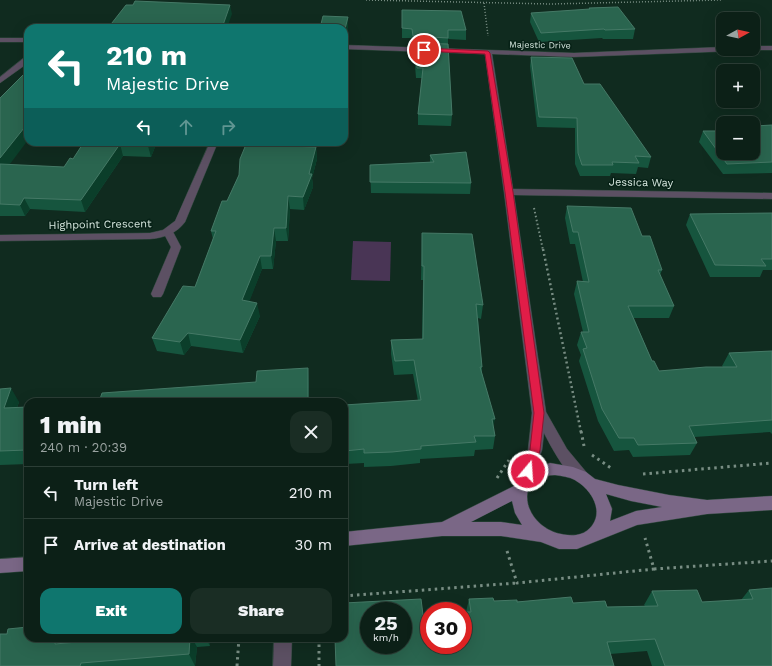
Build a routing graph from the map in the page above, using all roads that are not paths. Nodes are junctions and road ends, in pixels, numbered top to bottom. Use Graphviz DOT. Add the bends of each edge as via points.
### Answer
graph roads {
  1 [pos="0,40"];
  2 [pos="24,40"];
  3 [pos="348,47"];
  4 [pos="760,48"];
  5 [pos="772,48"];
  6 [pos="716,50"];
  7 [pos="488,53"];
  8 [pos="24,61"];
  9 [pos="0,81"];
  10 [pos="212,146"];
  11 [pos="509,192"];
  12 [pos="772,196"];
  13 [pos="168,232"];
  14 [pos="0,238"];
  15 [pos="157,294"];
  16 [pos="539,413"];
  17 [pos="585,479"];
  18 [pos="523,486"];
  19 [pos="772,503"];
  20 [pos="707,507"];
  21 [pos="442,529"];
  22 [pos="595,534"];
  23 [pos="540,535"];
  24 [pos="348,539"];
  25 [pos="24,564"];
  26 [pos="0,566"];
  27 [pos="283,642"];
  28 [pos="282,666"];
  1 -- 2 [label="street"];
  3 -- 7 [label="street, Majestic Drive"];
  4 -- 5 [label="street"];
  6 -- 7 [label="street, Majestic Drive" via="574,55"];
  7 -- 11 [label="street"];
  8 -- 9 [label="street"];
  10 -- 13 [label="street" via="180,222"];
  11 -- 12 [label="street, Jessica Way"];
  11 -- 16 [label="street"];
  13 -- 14 [label="street, Highpoint Crescent" via="150,236"];
  13 -- 15 [label="street" via="176,247"];
  16 -- 17 [label="street" via="562,453"];
  16 -- 18 [label="street" via="535,450"];
  17 -- 18 [label="street" via="560,469 546,470 532,476"];
  17 -- 20 [label="street" via="627,495"];
  17 -- 22 [label="street" via="604,506 603,519"];
  18 -- 21 [label="street"];
  18 -- 23 [label="street" via="519,499 521,512 528,525"];
  19 -- 20 [label="street"];
  20 -- 22 [label="street" via="636,518"];
  21 -- 23 [label="street" via="501,529"];
  21 -- 24 [label="street"];
  22 -- 23 [label="street" via="584,541 568,544 552,541"];
  25 -- 26 [label="street"];
  27 -- 28 [label="street"];
}
